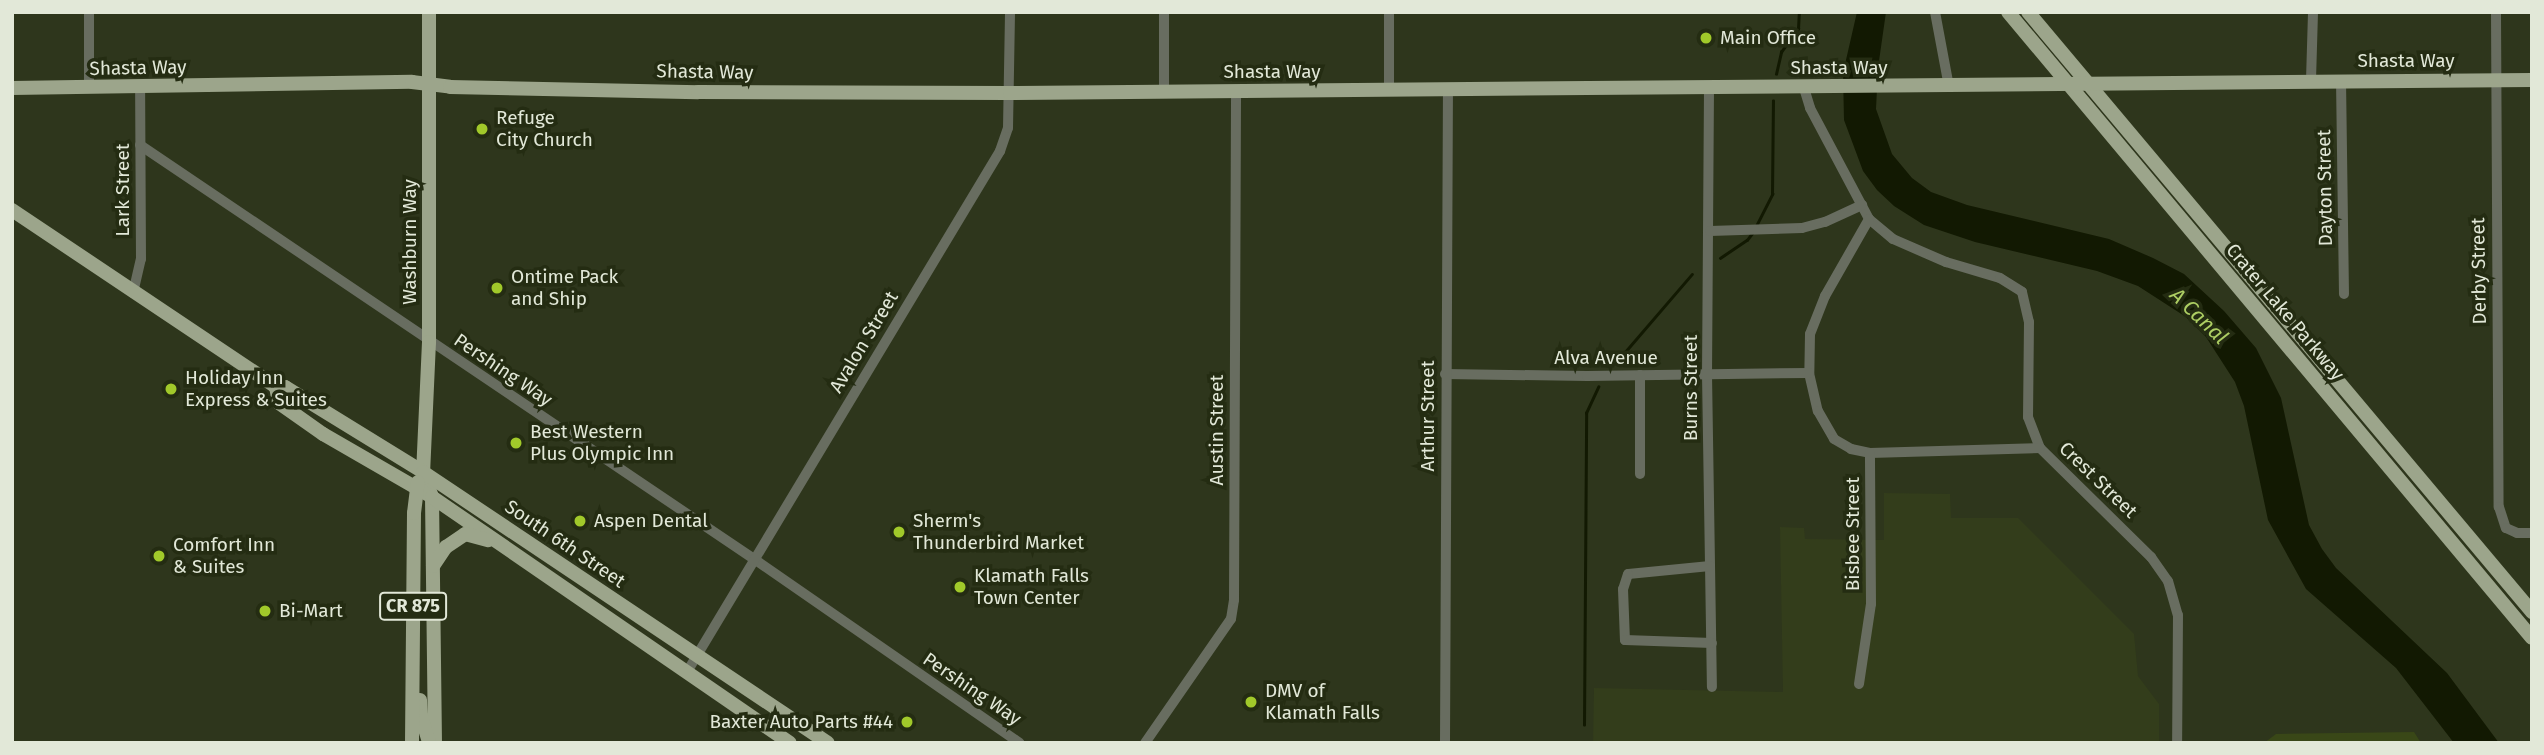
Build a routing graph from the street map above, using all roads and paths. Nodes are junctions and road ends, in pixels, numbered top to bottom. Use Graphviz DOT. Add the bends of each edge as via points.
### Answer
graph roads {
  1 [pos="89,12"];
  2 [pos="429,12"];
  3 [pos="1010,12"];
  4 [pos="1164,12"];
  5 [pos="1389,12"];
  6 [pos="1935,12"];
  7 [pos="2008,12"];
  8 [pos="2028,12"];
  9 [pos="2313,12"];
  10 [pos="2496,12"];
  11 [pos="2311,80"];
  12 [pos="2341,80"];
  13 [pos="2494,80"];
  14 [pos="2532,80"];
  15 [pos="2088,83"];
  16 [pos="2068,84"];
  17 [pos="430,85"];
  18 [pos="140,87"];
  19 [pos="1949,87"];
  20 [pos="12,88"];
  21 [pos="89,88"];
  22 [pos="1804,88"];
  23 [pos="1709,89"];
  24 [pos="1389,90"];
  25 [pos="1448,90"];
  26 [pos="1236,91"];
  27 [pos="1164,92"];
  28 [pos="1010,93"];
  29 [pos="140,145"];
  30 [pos="1862,205"];
  31 [pos="12,210"];
  32 [pos="1869,219"];
  33 [pos="1710,231"];
  34 [pos="133,293"];
  35 [pos="2344,294"];
  36 [pos="429,342"];
  37 [pos="1808,373"];
  38 [pos="1445,374"];
  39 [pos="1707,374"];
  40 [pos="1640,375"];
  41 [pos="275,387"];
  42 [pos="2040,448"];
  43 [pos="1870,453"];
  44 [pos="424,472"];
  45 [pos="1640,474"];
  46 [pos="416,489"];
  47 [pos="432,497"];
  48 [pos="2532,533"];
  49 [pos="500,543"];
  50 [pos="754,559"];
  51 [pos="1710,566"];
  52 [pos="432,568"];
  53 [pos="2532,612"];
  54 [pos="413,613"];
  55 [pos="2532,638"];
  56 [pos="1712,643"];
  57 [pos="697,655"];
  58 [pos="412,662"];
  59 [pos="687,672"];
  60 [pos="1860,684"];
  61 [pos="1712,687"];
  62 [pos="435,712"];
  63 [pos="412,743"];
  64 [pos="429,743"];
  65 [pos="435,743"];
  66 [pos="790,743"];
  67 [pos="828,743"];
  68 [pos="1020,743"];
  69 [pos="1145,743"];
  70 [pos="1445,743"];
  71 [pos="2177,743"];
  1 -- 21 [label="street"];
  2 -- 17 [label="main road, Washburn Way"];
  3 -- 28 [label="street, Avalon Street"];
  4 -- 27 [label="street"];
  5 -- 24 [label="street"];
  6 -- 19 [label="street"];
  7 -- 16 [label="main road, Crater Lake Parkway"];
  8 -- 15 [label="main road, Crater Lake Parkway"];
  9 -- 11 [label="street"];
  10 -- 13 [label="street, Derby Street"];
  11 -- 12 [label="main road, Shasta Way"];
  11 -- 15 [label="main road, Shasta Way"];
  12 -- 13 [label="main road, Shasta Way"];
  12 -- 35 [label="street, Dayton Street"];
  13 -- 14 [label="main road, Shasta Way"];
  13 -- 48 [label="street, Derby Street" via="2499,507 2506,527"];
  15 -- 16 [label="main road, Shasta Way"];
  15 -- 53 [label="main road, Crater Lake Parkway"];
  16 -- 19 [label="main road, Shasta Way"];
  16 -- 55 [label="main road, Crater Lake Parkway"];
  17 -- 18 [label="main road, Shasta Way"];
  17 -- 28 [label="main road, Shasta Way"];
  17 -- 36 [label="main road, Washburn Way"];
  18 -- 21 [label="main road, Shasta Way"];
  18 -- 29 [label="street, Lark Street"];
  19 -- 22 [label="main road, Shasta Way"];
  20 -- 21 [label="main road, Shasta Way"];
  22 -- 23 [label="main road, Shasta Way"];
  22 -- 30 [label="street, Crest Street" via="1810,108"];
  23 -- 25 [label="main road, Shasta Way"];
  23 -- 33 [label="street, Burns Street"];
  24 -- 25 [label="main road, Shasta Way"];
  24 -- 26 [label="main road, Shasta Way"];
  25 -- 38 [label="street, Arthur Street"];
  26 -- 27 [label="main road, Shasta Way"];
  26 -- 69 [label="street, Austin Street" via="1234,600 1231,619"];
  27 -- 28 [label="main road, Shasta Way"];
  28 -- 50 [label="street, Avalon Street" via="1008,128 1000,151"];
  29 -- 34 [label="street, Lark Street" via="141,258"];
  29 -- 36 [label="street, Pershing Way"];
  30 -- 32 [label="street, Crest Street"];
  30 -- 33 [label="street" via="1802,228"];
  31 -- 34 [label="main road, South 6th Street"];
  32 -- 37 [label="street, Bisbee Street" via="1825,296 1810,334"];
  32 -- 42 [label="street, Crest Street" via="1893,239 1945,262 2000,278 2022,292 2029,322 2028,417"];
  33 -- 39 [label="street, Burns Street"];
  34 -- 41 [label="main road, South 6th Street"];
  36 -- 44 [label="main road, Washburn Way"];
  36 -- 50 [label="street, Pershing Way"];
  37 -- 39 [label="street, Alva Avenue"];
  37 -- 43 [label="street, Bisbee Street" via="1818,411 1834,439"];
  38 -- 40 [label="street, Alva Avenue"];
  38 -- 70 [label="street, Arthur Street"];
  39 -- 40 [label="street, Alva Avenue"];
  39 -- 51 [label="street, Burns Street"];
  40 -- 45 [label="street"];
  41 -- 44 [label="main road, South 6th Street" via="285,387"];
  41 -- 46 [label="main road, South 6th Street" via="279,403"];
  42 -- 43 [label="street"];
  42 -- 71 [label="street, Crest Street" via="2151,557 2168,581 2178,615"];
  43 -- 60 [label="street, Bisbee Street" via="1871,604"];
  44 -- 46 [label="main road, Washburn Way / CR 875"];
  44 -- 47 [label="main road, Washburn Way / CR 875"];
  44 -- 57 [label="main road, South 6th Street"];
  46 -- 47 [label="main road, South 6th Street"];
  46 -- 54 [label="main road, Washburn Way / CR 875"];
  47 -- 49 [label="main road, South 6th Street"];
  47 -- 52 [label="main road, Washburn Way / CR 875"];
  49 -- 52 [label="main road" via="465,534 446,547"];
  49 -- 59 [label="main road, South 6th Street"];
  50 -- 57 [label="street, Avalon Street"];
  50 -- 68 [label="street, Pershing Way"];
  51 -- 56 [label="street, Burns Street"];
  51 -- 56 [label="street" via="1628,574 1623,589 1625,640"];
  52 -- 62 [label="main road, Washburn Way / CR 875"];
  54 -- 58 [label="main road, Washburn Way / CR 875"];
  54 -- 62 [label="main road" via="424,641 426,703"];
  56 -- 61 [label="street, Burns Street"];
  57 -- 59 [label="street, Avalon Street"];
  57 -- 67 [label="main road, South 6th Street"];
  58 -- 63 [label="main road, Washburn Way / CR 875"];
  58 -- 64 [label="main road" via="420,663 421,716"];
  59 -- 66 [label="main road, South 6th Street"];
  62 -- 65 [label="main road, Washburn Way / CR 875"];
}
